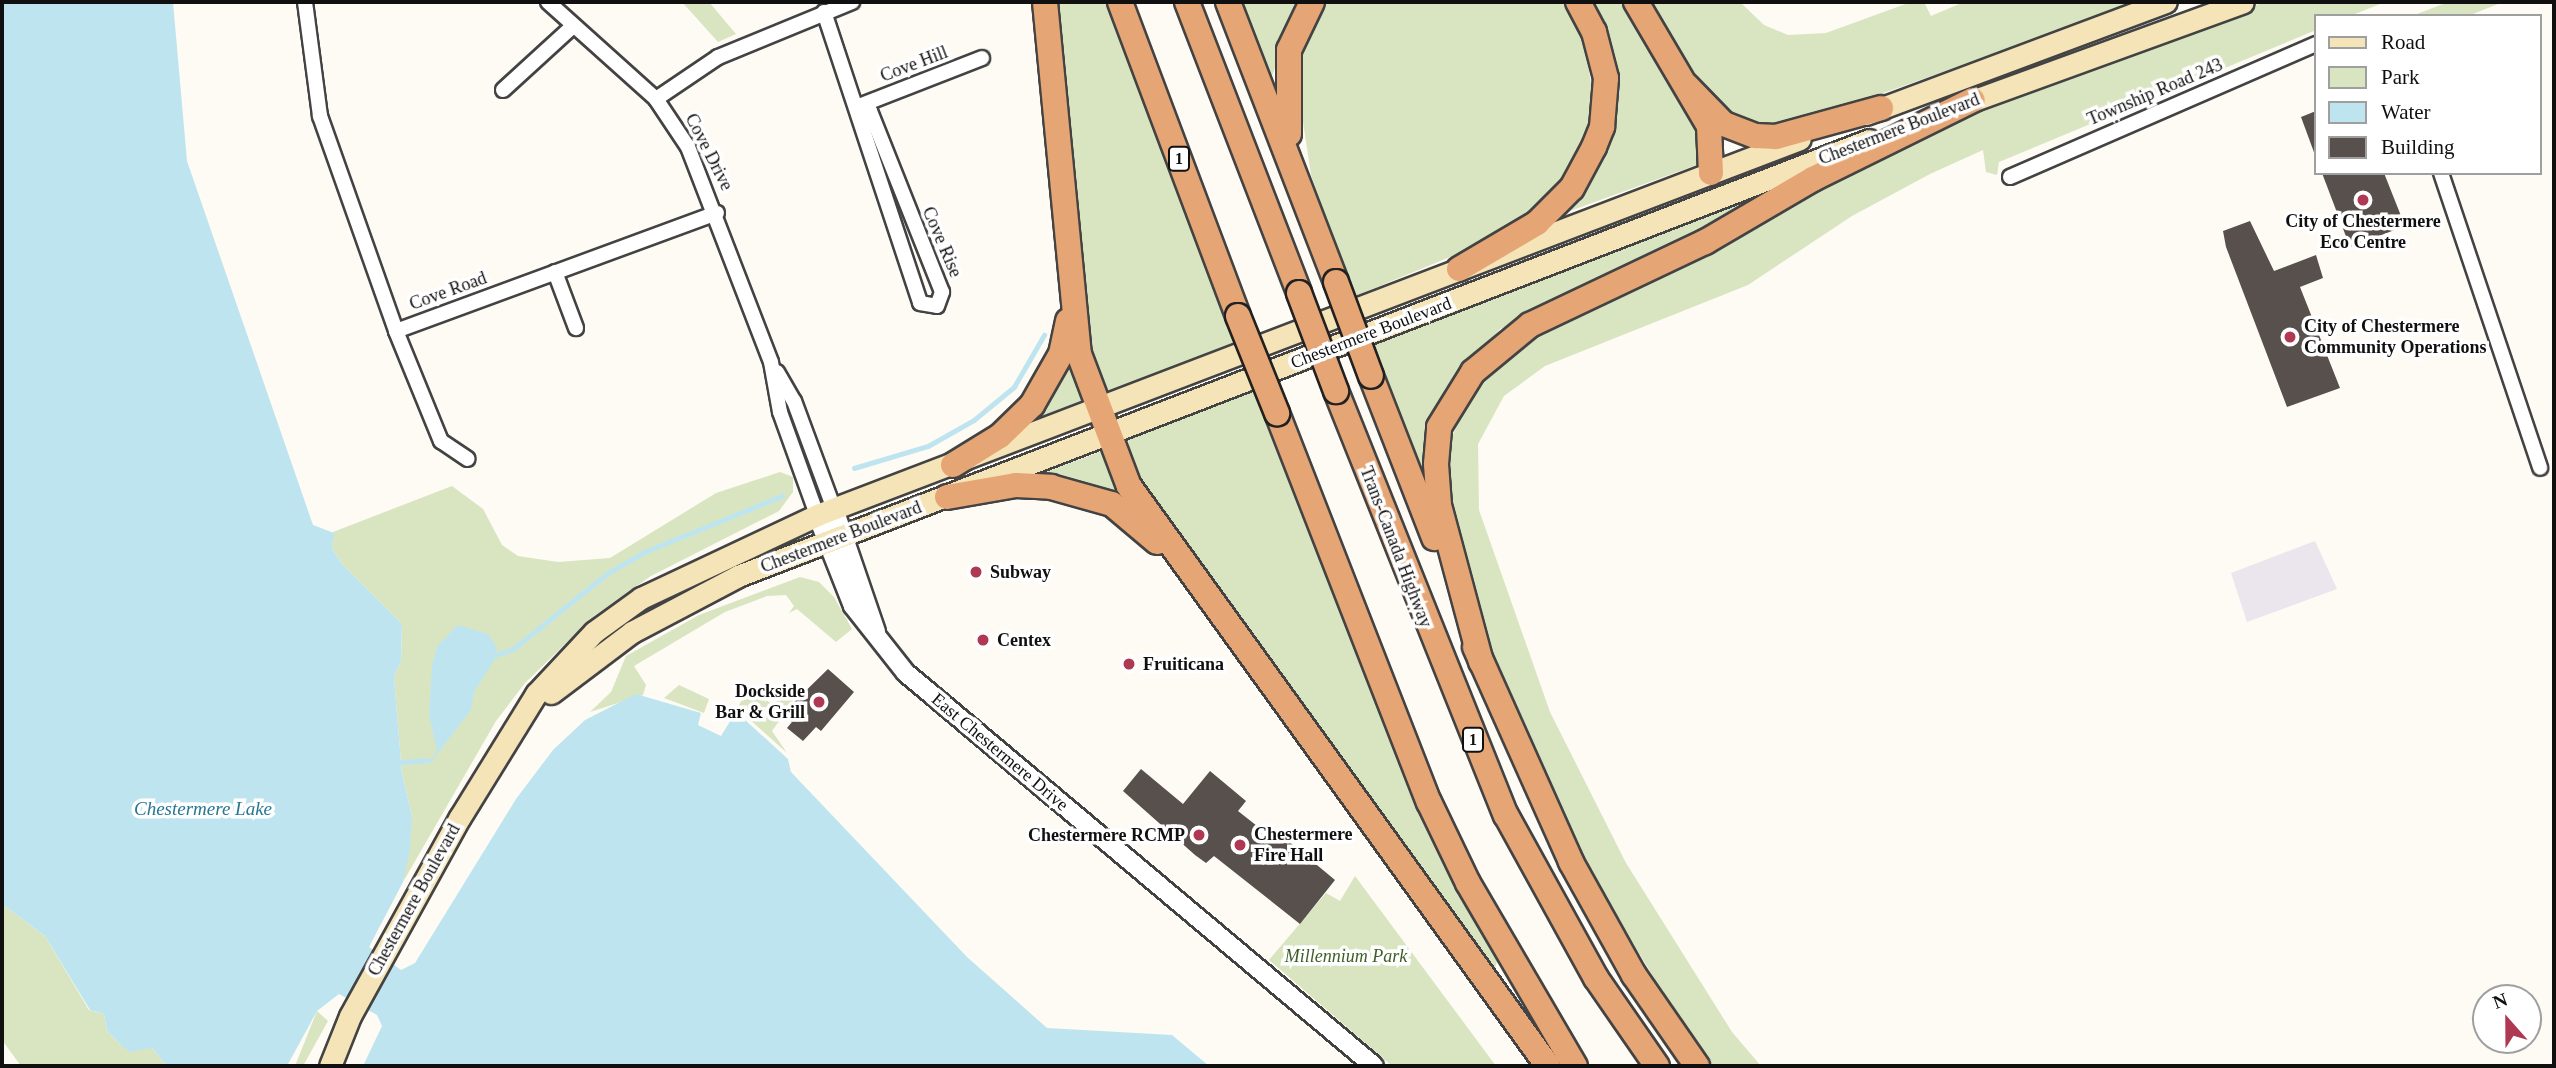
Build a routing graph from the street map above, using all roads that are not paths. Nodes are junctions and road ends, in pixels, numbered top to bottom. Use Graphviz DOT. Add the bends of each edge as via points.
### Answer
graph roads {
  1 [pos="305,2"];
  2 [pos="548,2"];
  3 [pos="852,2"];
  4 [pos="1045,2"];
  5 [pos="1120,2"];
  6 [pos="1187,2"];
  7 [pos="1228,2"];
  8 [pos="1311,2"];
  9 [pos="1578,2"];
  10 [pos="1636,2"];
  11 [pos="2166,2"];
  12 [pos="2243,2"];
  13 [pos="824,12"];
  14 [pos="572,27"];
  15 [pos="2314,45"];
  16 [pos="982,58"];
  17 [pos="1688,86"];
  18 [pos="503,90"];
  19 [pos="656,99"];
  20 [pos="1973,100"];
  21 [pos="859,106"];
  22 [pos="1881,108"];
  23 [pos="1711,173"];
  24 [pos="2442,175"];
  25 [pos="2010,177"];
  26 [pos="1303,196"];
  27 [pos="717,213"];
  28 [pos="1459,269"];
  29 [pos="555,272"];
  30 [pos="1072,289"];
  31 [pos="1419,314"];
  32 [pos="576,328"];
  33 [pos="396,331"];
  34 [pos="1098,409"];
  35 [pos="1111,433"];
  36 [pos="468,458"];
  37 [pos="953,464"];
  38 [pos="2540,468"];
  39 [pos="947,497"];
  40 [pos="825,512"];
  41 [pos="835,538"];
  42 [pos="1187,567"];
  43 [pos="1481,662"];
  44 [pos="526,716"];
  45 [pos="350,1016"];
  46 [pos="314,1066"];
  47 [pos="330,1066"];
  48 [pos="1374,1066"];
  49 [pos="1549,1066"];
  50 [pos="1575,1066"];
  51 [pos="1657,1066"];
  52 [pos="1697,1066"];
  1 -- 33 [label="street, Cove Road" via="320,116"];
  2 -- 14 [label="street, Cove Drive"];
  3 -- 13 [label="street"];
  4 -- 30 [label="highway"];
  5 -- 50 [label="highway, 1, bridge" via="1429,802 1468,883"];
  6 -- 51 [label="highway, Trans-Canada Highway / 1, bridge" via="1506,816 1596,978"];
  7 -- 26 [label="highway"];
  8 -- 26 [label="highway" via="1296,30 1285,74 1286,118"];
  9 -- 28 [label="highway" via="1594,32 1606,78 1594,147 1572,188 1537,223"];
  10 -- 17 [label="highway"];
  11 -- 22 [label="main road, Chestermere Boulevard"];
  12 -- 20 [label="main road, Chestermere Boulevard"];
  13 -- 19 [label="street" via="718,57"];
  13 -- 21 [label="street, Cove Rise"];
  14 -- 18 [label="street"];
  14 -- 19 [label="street, Cove Drive"];
  15 -- 25 [label="street, Township Road 243"];
  16 -- 21 [label="street, Cove Hill"];
  17 -- 22 [label="highway" via="1724,124 1756,136 1776,137"];
  17 -- 23 [label="highway" via="1709,125"];
  19 -- 27 [label="street, Cove Drive" via="688,146"];
  20 -- 31 [label="main road, Chestermere Boulevard"];
  20 -- 43 [label="highway" via="1813,179 1705,242 1530,325 1473,372 1439,427 1436,464 1439,505"];
  21 -- 21 [label="street, Cove Rise" via="856,120 920,303 937,306 942,292 870,111"];
  22 -- 23 [label="main road, Chestermere Boulevard"];
  23 -- 28 [label="main road, Chestermere Boulevard"];
  23 -- 31 [label="main road" via="1680,199 1494,276"];
  24 -- 38 [label="street"];
  26 -- 43 [label="highway, bridge"];
  27 -- 29 [label="street, Cove Road"];
  27 -- 40 [label="street, Cove Drive" via="771,362 780,412"];
  28 -- 34 [label="main road, Chestermere Boulevard"];
  29 -- 32 [label="street"];
  29 -- 33 [label="street, Cove Road"];
  30 -- 34 [label="highway" via="1083,374"];
  30 -- 37 [label="highway" via="1061,354 1043,390 1000,436"];
  31 -- 35 [label="main road, Chestermere Boulevard"];
  33 -- 36 [label="street" via="441,441"];
  34 -- 35 [label="highway"];
  34 -- 37 [label="main road, Chestermere Boulevard"];
  35 -- 39 [label="main road, Chestermere Boulevard"];
  35 -- 42 [label="highway" via="1129,486"];
  37 -- 40 [label="main road, Chestermere Boulevard"];
  39 -- 41 [label="main road, Chestermere Boulevard"];
  39 -- 42 [label="highway" via="1016,485 1051,487 1112,504"];
  40 -- 41 [label="street, East Chestermere Drive"];
  40 -- 44 [label="main road, Chestermere Boulevard" via="714,559 618,614 550,677"];
  41 -- 44 [label="main road, Chestermere Boulevard" via="677,605 583,665"];
  41 -- 48 [label="street, East Chestermere Drive" via="853,606 906,673"];
  42 -- 49 [label="highway"];
  43 -- 52 [label="highway" via="1571,862 1634,975"];
  44 -- 45 [label="main road, Chestermere Boulevard" via="465,808"];
  45 -- 46 [label="main road, Chestermere Boulevard"];
  45 -- 47 [label="main road, Chestermere Boulevard"];
}
